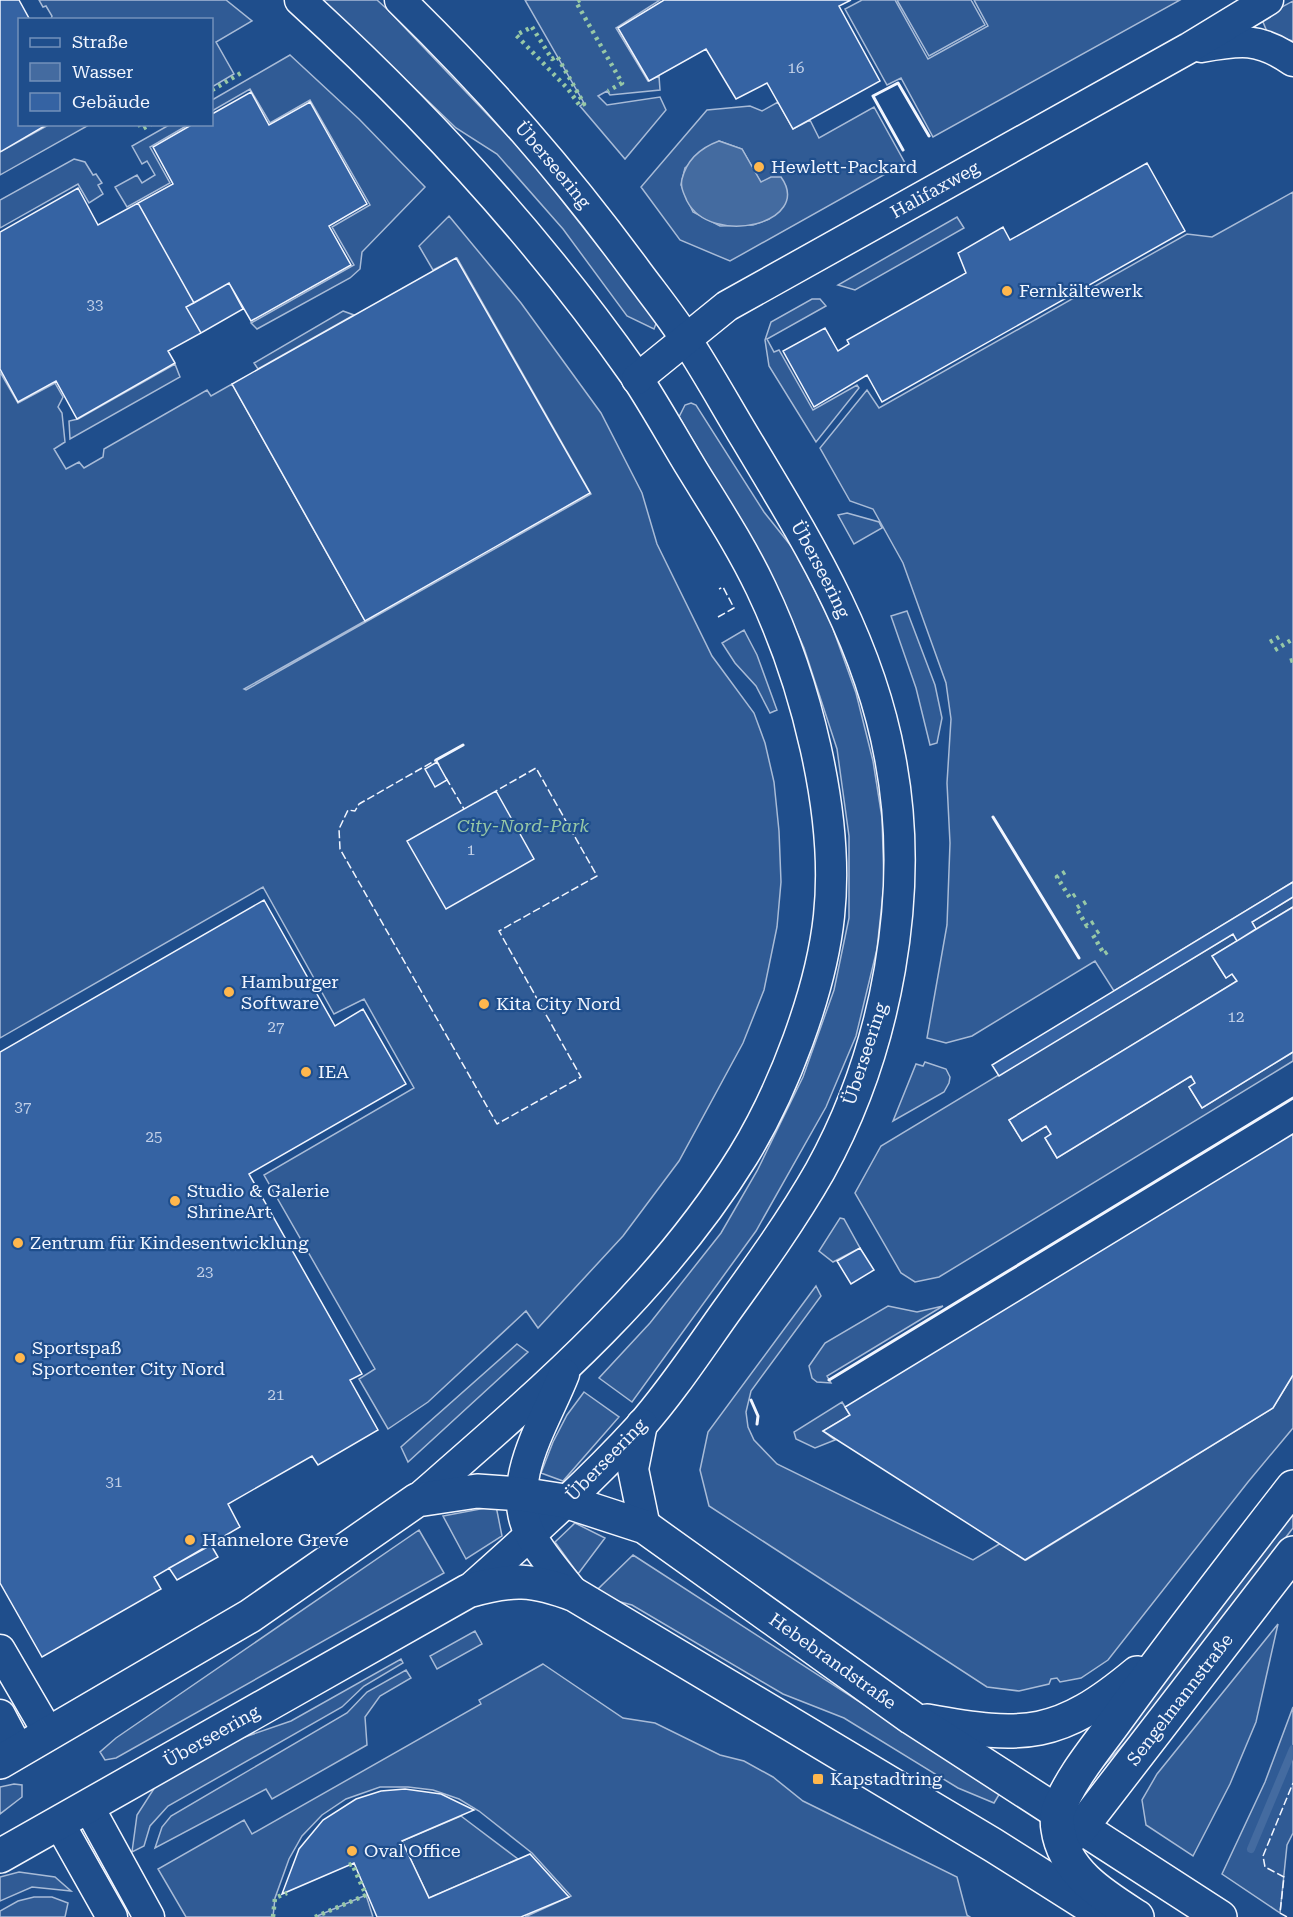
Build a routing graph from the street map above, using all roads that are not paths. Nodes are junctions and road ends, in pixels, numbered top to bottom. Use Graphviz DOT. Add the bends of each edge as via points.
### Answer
graph roads {
  1 [pos="300,0"];
  2 [pos="400,0"];
  3 [pos="1268,0"];
  4 [pos="1189,48"];
  5 [pos="1293,61"];
  6 [pos="686,338"];
  7 [pos="637,379"];
  8 [pos="566,1369"];
  9 [pos="642,1424"];
  10 [pos="1293,1487"];
  11 [pos="520,1494"];
  12 [pos="417,1500"];
  13 [pos="565,1502"];
  14 [pos="645,1527"];
  15 [pos="531,1535"];
  16 [pos="1293,1553"];
  17 [pos="468,1591"];
  18 [pos="575,1595"];
  19 [pos="1169,1647"];
  20 [pos="0,1650"];
  21 [pos="0,1715"];
  22 [pos="912,1718"];
  23 [pos="49,1734"];
  24 [pos="10,1757"];
  25 [pos="88,1806"];
  26 [pos="59,1823"];
  27 [pos="1067,1828"];
  28 [pos="993,1845"];
  29 [pos="0,1856"];
  30 [pos="1095,1903"];
  31 [pos="112,1917"];
  32 [pos="149,1917"];
  33 [pos="1137,1917"];
  34 [pos="1220,1917"];
  1 -- 7 [label="street" via="474,174 561,276"];
  2 -- 6 [label="street, Überseering" via="457,55 542,148"];
  3 -- 4 [label="street, Halifaxweg"];
  4 -- 5 [label="street, Halifaxweg" via="1256,42"];
  4 -- 6 [label="street, Halifaxweg" via="727,306"];
  6 -- 7 [label="street, Halifaxweg"];
  6 -- 9 [label="street, Überseering" via="812,549 846,615 872,684 891,757 900,884 894,952 874,1037 852,1101 822,1168 776,1242"];
  7 -- 8 [label="street" via="737,543 763,591 786,651 819,756 830,840 829,916 813,993 786,1073 745,1153 699,1221"];
  8 -- 11 [label="street" via="529,1454"];
  8 -- 12 [label="street"];
  9 -- 13 [label="street, Überseering"];
  9 -- 14 [label="street" via="633,1469"];
  10 -- 19 [label="main road, Sengelmannstraße"];
  11 -- 12 [label="main road, Hebebrandstraße" via="477,1491"];
  11 -- 13 [label="main road, Hebebrandstraße"];
  11 -- 15 [label="street"];
  12 -- 23 [label="main road" via="250,1616"];
  13 -- 14 [label="main road, Hebebrandstraße"];
  13 -- 15 [label="street, Überseering"];
  14 -- 22 [label="main road, Hebebrandstraße"];
  15 -- 17 [label="street, Überseering"];
  15 -- 18 [label="street"];
  16 -- 27 [label="main road, Sengelmannstraße"];
  17 -- 18 [label="main road" via="497,1582 524,1580"];
  17 -- 25 [label="main road, Überseering"];
  18 -- 28 [label="main road"];
  19 -- 22 [label="main road, Sengelmannstraße" via="1090,1710 1064,1723 1014,1732 986,1732"];
  19 -- 27 [label="main road, Sengelmannstraße" via="1077,1776"];
  20 -- 23 [label="street"];
  21 -- 24 [label="street"];
  22 -- 27 [label="main road, Hebebrandstraße"];
  23 -- 24 [label="main road"];
  25 -- 26 [label="main road, Überseering"];
  25 -- 32 [label="street"];
  26 -- 29 [label="main road, Überseering"];
  26 -- 31 [label="street"];
  27 -- 28 [label="main road" via="1047,1848"];
  27 -- 30 [label="main road" via="1071,1861"];
  27 -- 34 [label="main road, Hebebrandstraße" via="1122,1854"];
  28 -- 30 [label="main road"];
  30 -- 33 [label="main road"];
}
